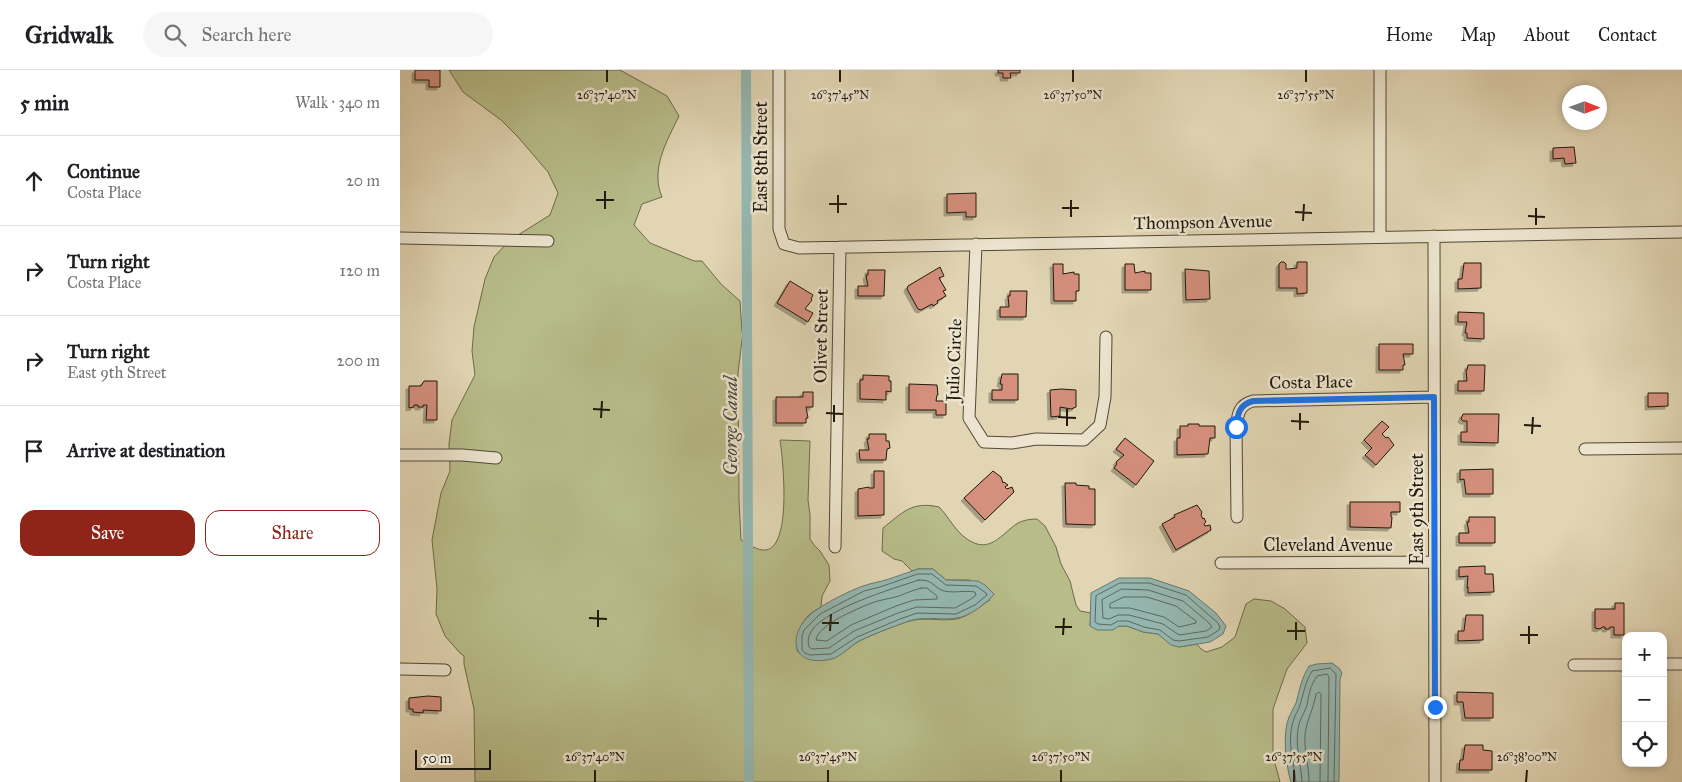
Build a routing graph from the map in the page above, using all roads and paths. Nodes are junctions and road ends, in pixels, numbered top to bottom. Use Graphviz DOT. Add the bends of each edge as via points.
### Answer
graph roads {
  1 [pos="780,70"];
  2 [pos="1380,70"];
  3 [pos="1682,232"];
  4 [pos="1380,236"];
  5 [pos="1434,236"];
  6 [pos="400,238"];
  7 [pos="548,241"];
  8 [pos="784,244"];
  9 [pos="976,244"];
  10 [pos="840,247"];
  11 [pos="1106,337"];
  12 [pos="1434,397"];
  13 [pos="1682,448"];
  14 [pos="1586,449"];
  15 [pos="400,454"];
  16 [pos="496,458"];
  17 [pos="1237,517"];
  18 [pos="835,547"];
  19 [pos="1434,562"];
  20 [pos="1221,563"];
  21 [pos="1667,664"];
  22 [pos="1682,664"];
  23 [pos="1574,665"];
  24 [pos="1622,665"];
  25 [pos="400,669"];
  26 [pos="445,670"];
  27 [pos="1435,782"];
  1 -- 8 [label="street, East 8th Street" via="778,229"];
  2 -- 4 [label="street"];
  3 -- 5 [label="street, Thompson Avenue"];
  4 -- 5 [label="street, Thompson Avenue"];
  4 -- 9 [label="street, Thompson Avenue"];
  5 -- 12 [label="street, East 9th Street"];
  6 -- 7 [label="street"];
  8 -- 10 [label="street, Thompson Avenue" via="799,248"];
  9 -- 10 [label="street, Thompson Avenue"];
  9 -- 11 [label="street, Julio Circle" via="969,418 984,442 1084,440 1100,425 1105,397"];
  10 -- 18 [label="street, Olivet Street"];
  12 -- 17 [label="street, Costa Place" via="1246,403 1238,414 1236,427"];
  12 -- 19 [label="street, East 9th Street"];
  13 -- 14 [label="street"];
  15 -- 16 [label="street"];
  19 -- 20 [label="street, Cleveland Avenue"];
  19 -- 27 [label="street, East 9th Street"];
  21 -- 22 [label="street"];
  23 -- 24 [label="street"];
  25 -- 26 [label="street"];
}
